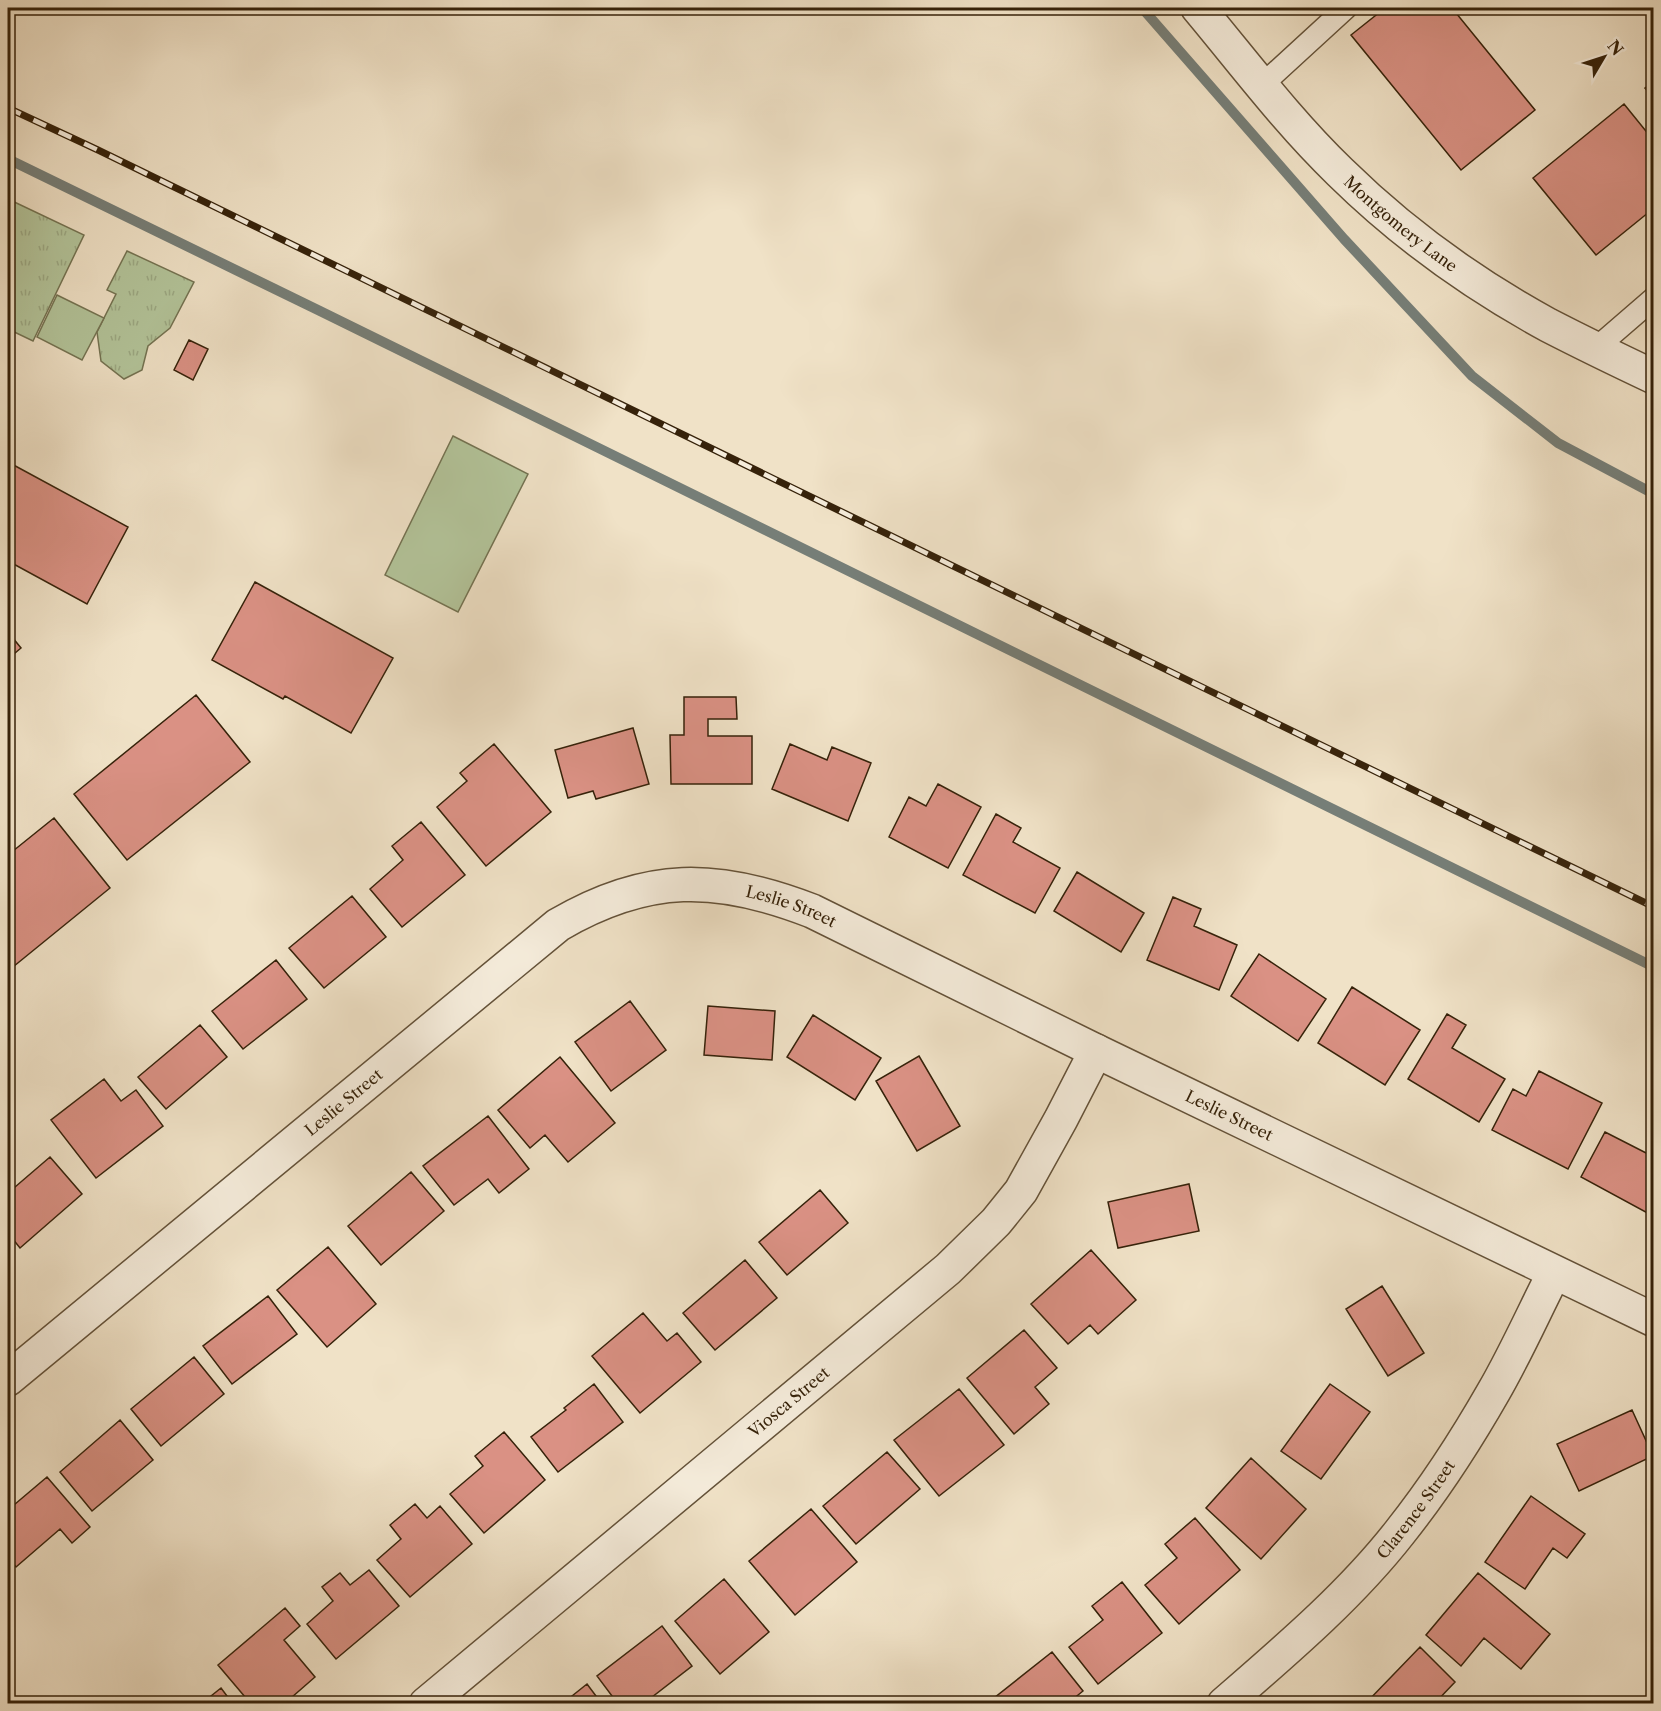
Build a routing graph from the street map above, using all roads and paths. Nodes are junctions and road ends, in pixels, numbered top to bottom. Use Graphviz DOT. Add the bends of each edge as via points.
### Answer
graph roads {
  1 [pos="1198,8"];
  2 [pos="1346,8"];
  3 [pos="1262,85"];
  4 [pos="1653,298"];
  5 [pos="1595,349"];
  6 [pos="1653,377"];
  7 [pos="1096,1051"];
  8 [pos="1554,1273"];
  9 [pos="1653,1320"];
  10 [pos="8,1379"];
  11 [pos="426,1704"];
  12 [pos="1224,1704"];
  1 -- 3 [label="street, Montgomery Lane"];
  2 -- 3 [label="lane"];
  3 -- 5 [label="street, Montgomery Lane" via="1341,173 1441,258"];
  4 -- 5 [label="lane"];
  5 -- 6 [label="street, Montgomery Lane"];
  7 -- 8 [label="street, Leslie Street"];
  7 -- 10 [label="street, Leslie Street" via="776,897 712,884 679,884 621,897 588,908 558,926"];
  7 -- 11 [label="street, Viosca Street" via="1021,1191 973,1245"];
  8 -- 9 [label="street, Leslie Street"];
  8 -- 12 [label="street, Clarence Street" via="1495,1389 1429,1494 1358,1580"];
}
